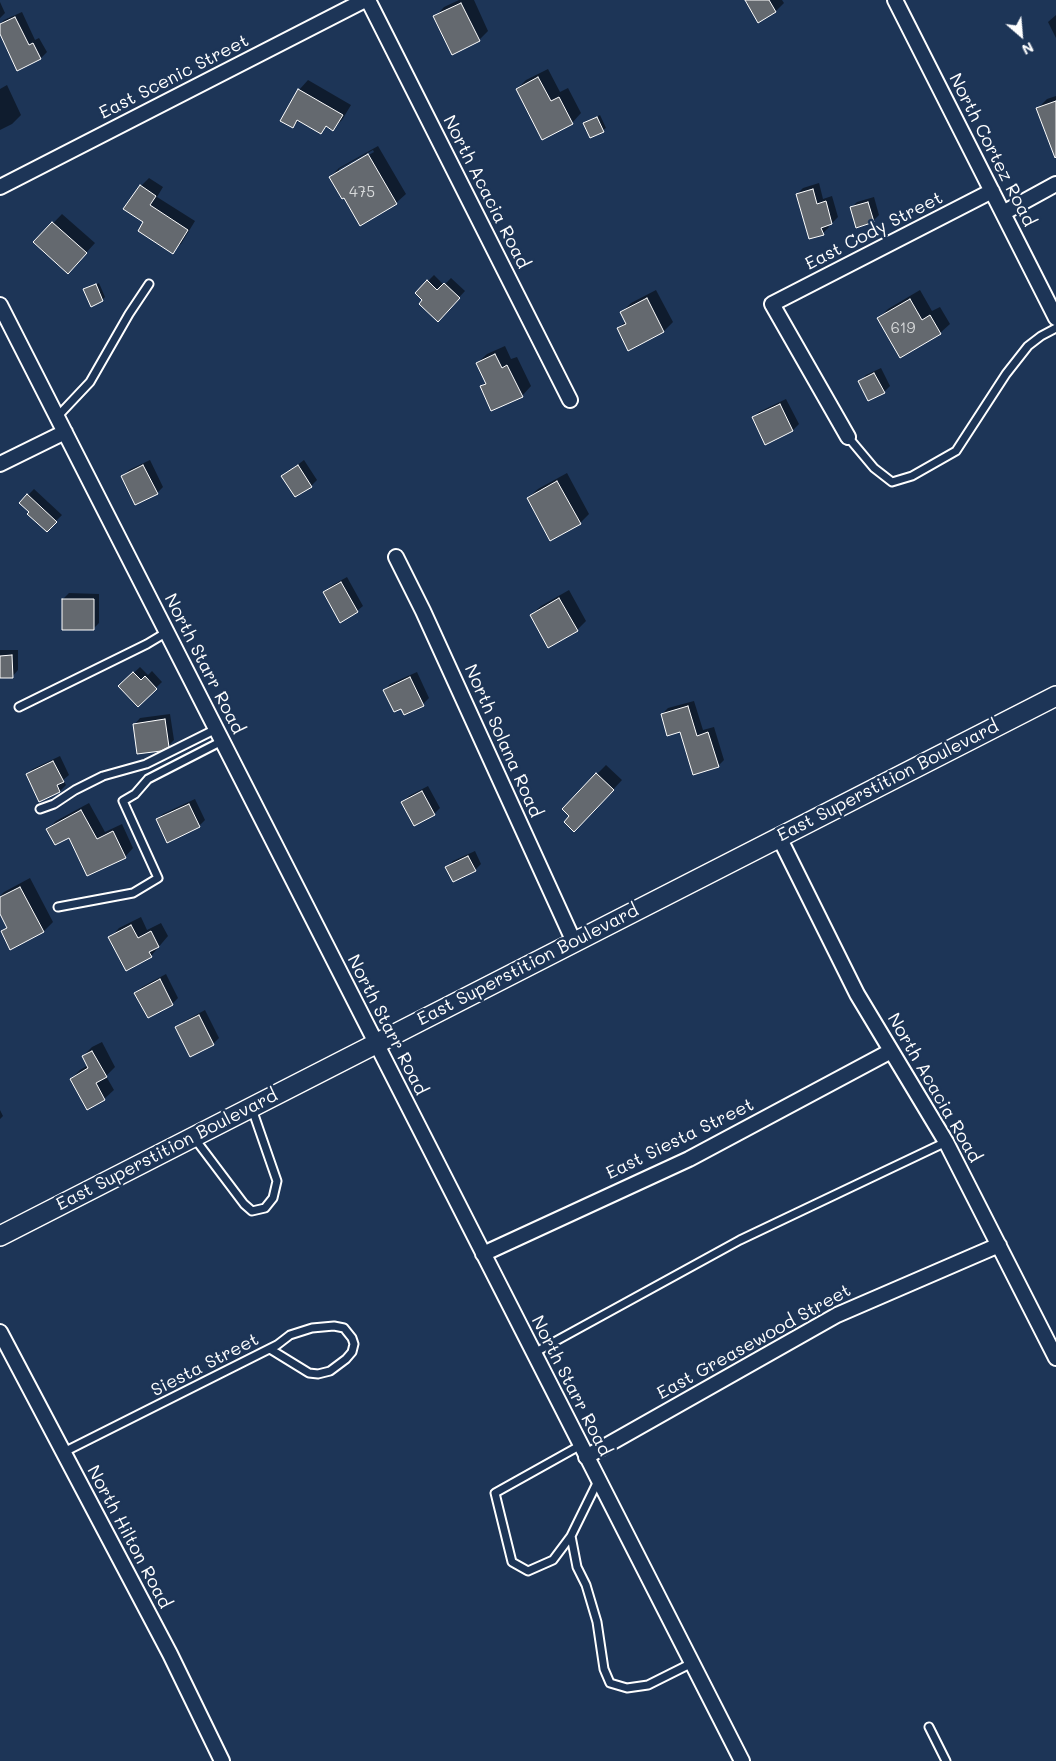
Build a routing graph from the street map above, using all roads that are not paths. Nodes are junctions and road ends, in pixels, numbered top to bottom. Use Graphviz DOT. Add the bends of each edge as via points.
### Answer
graph roads {
  1 [pos="367,0"];
  2 [pos="895,0"];
  3 [pos="1056,184"];
  4 [pos="0,186"];
  5 [pos="992,191"];
  6 [pos="1003,214"];
  7 [pos="149,284"];
  8 [pos="0,305"];
  9 [pos="1056,318"];
  10 [pos="1056,328"];
  11 [pos="570,400"];
  12 [pos="57,417"];
  13 [pos="65,432"];
  14 [pos="848,437"];
  15 [pos="0,464"];
  16 [pos="396,557"];
  17 [pos="167,632"];
  18 [pos="1056,696"];
  19 [pos="19,707"];
  20 [pos="219,735"];
  21 [pos="40,810"];
  22 [pos="779,837"];
  23 [pos="58,907"];
  24 [pos="574,942"];
  25 [pos="376,1043"];
  26 [pos="891,1051"];
  27 [pos="252,1106"];
  28 [pos="194,1136"];
  29 [pos="946,1142"];
  30 [pos="0,1236"];
  31 [pos="999,1245"];
  32 [pos="483,1254"];
  33 [pos="0,1332"];
  34 [pos="270,1349"];
  35 [pos="534,1353"];
  36 [pos="1056,1358"];
  37 [pos="584,1451"];
  38 [pos="64,1452"];
  39 [pos="599,1480"];
  40 [pos="571,1536"];
  41 [pos="692,1663"];
  42 [pos="929,1727"];
  43 [pos="222,1761"];
  44 [pos="742,1761"];
  45 [pos="946,1761"];
  1 -- 4 [label="street, East Scenic Street"];
  1 -- 11 [label="street, North Acacia Road"];
  2 -- 5 [label="street, North Cortez Road"];
  3 -- 6 [label="street"];
  5 -- 6 [label="street, North Cortez Road"];
  5 -- 14 [label="street, East Cody Street" via="772,304"];
  6 -- 9 [label="street, North Cortez Road"];
  7 -- 12 [label="lane" via="90,382"];
  8 -- 12 [label="street, North Starr Road"];
  10 -- 14 [label="lane" via="1028,346 956,451 912,476 892,482 874,468"];
  12 -- 13 [label="street, North Starr Road"];
  13 -- 15 [label="street"];
  13 -- 17 [label="street, North Starr Road"];
  16 -- 24 [label="street, North Solana Road"];
  17 -- 19 [label="lane"];
  17 -- 20 [label="street, North Starr Road"];
  18 -- 22 [label="main road, East Superstition Boulevard"];
  20 -- 21 [label="lane" via="146,764 103,776"];
  20 -- 23 [label="lane" via="148,779 124,801 158,878 133,893"];
  20 -- 25 [label="street, North Starr Road"];
  22 -- 24 [label="main road, East Superstition Boulevard"];
  22 -- 26 [label="street, North Acacia Road" via="857,994"];
  24 -- 25 [label="main road, East Superstition Boulevard"];
  25 -- 27 [label="main road, East Superstition Boulevard"];
  25 -- 32 [label="street, North Starr Road"];
  26 -- 29 [label="street, North Acacia Road"];
  26 -- 32 [label="street, East Siesta Street" via="689,1159"];
  27 -- 28 [label="main road, East Superstition Boulevard"];
  27 -- 28 [label="lane" via="277,1181 273,1198 265,1208 252,1210 244,1204"];
  28 -- 30 [label="main road, East Superstition Boulevard"];
  29 -- 31 [label="street, North Acacia Road"];
  29 -- 35 [label="lane" via="740,1240"];
  31 -- 36 [label="street, North Acacia Road"];
  31 -- 37 [label="street, East Greasewood Street" via="837,1315"];
  32 -- 35 [label="street, North Starr Road"];
  33 -- 38 [label="street, North Hilton Road"];
  34 -- 34 [label="lane, Siesta Street" via="298,1332 334,1326 344,1328 354,1344 346,1359 330,1371 318,1374 309,1373"];
  34 -- 38 [label="lane, Siesta Street"];
  35 -- 37 [label="street, North Starr Road"];
  37 -- 39 [label="street, North Starr Road"];
  37 -- 40 [label="lane" via="494,1492 512,1562 528,1571 553,1560"];
  38 -- 43 [label="street, North Hilton Road"];
  39 -- 40 [label="lane"];
  39 -- 41 [label="street, North Starr Road"];
  40 -- 41 [label="lane" via="610,1683 627,1688 648,1685"];
  41 -- 44 [label="street, North Starr Road"];
  42 -- 45 [label="lane"];
}
